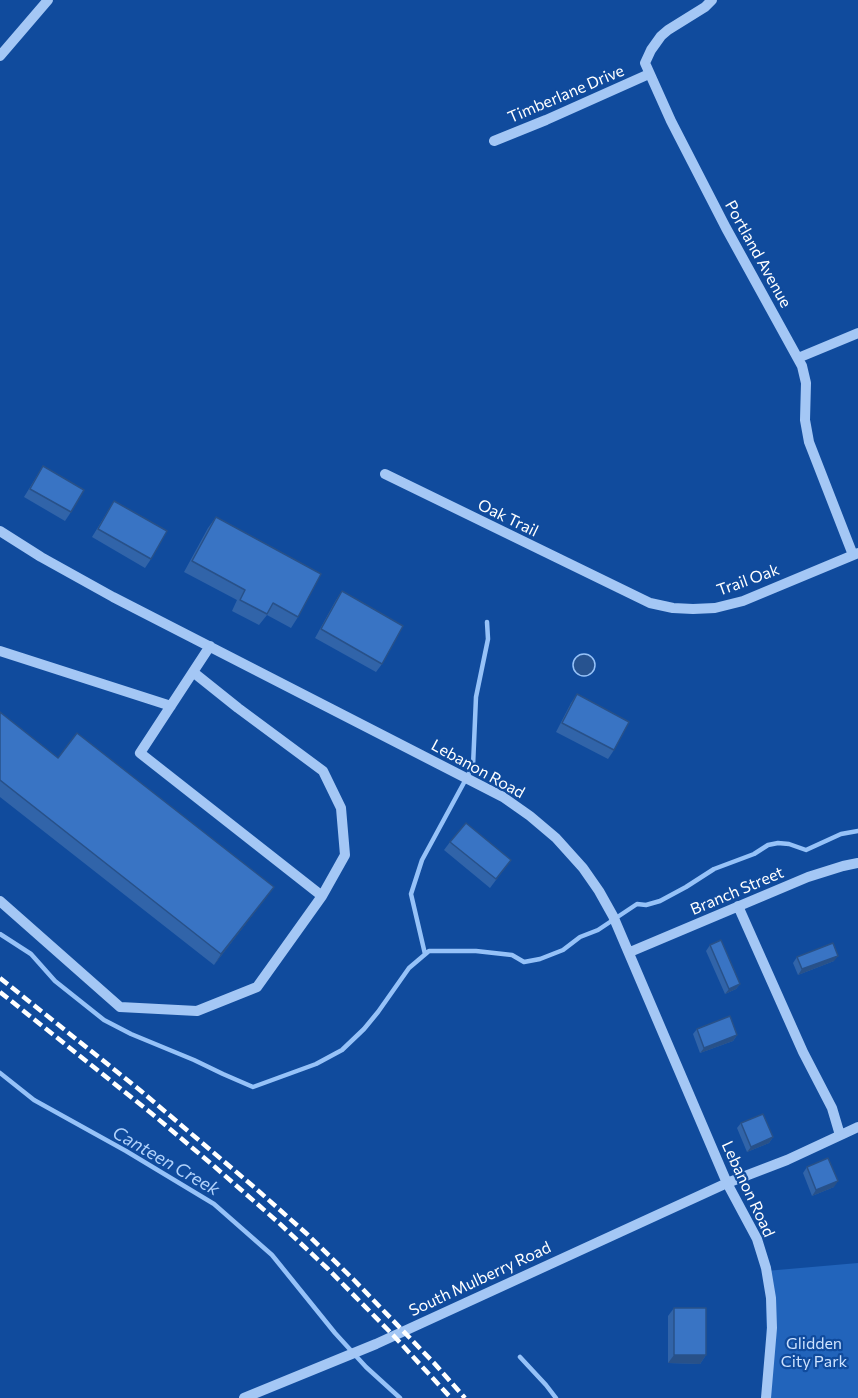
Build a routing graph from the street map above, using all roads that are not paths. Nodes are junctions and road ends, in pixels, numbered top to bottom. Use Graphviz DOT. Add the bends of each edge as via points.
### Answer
graph roads {
  1 [pos="48,0"];
  2 [pos="712,0"];
  3 [pos="0,56"];
  4 [pos="649,74"];
  5 [pos="494,141"];
  6 [pos="858,333"];
  7 [pos="798,358"];
  8 [pos="386,474"];
  9 [pos="0,531"];
  10 [pos="856,554"];
  11 [pos="617,587"];
  12 [pos="210,646"];
  13 [pos="0,651"];
  14 [pos="193,672"];
  15 [pos="171,706"];
  16 [pos="858,863"];
  17 [pos="322,896"];
  18 [pos="0,900"];
  19 [pos="738,906"];
  20 [pos="630,952"];
  21 [pos="858,1127"];
  22 [pos="840,1135"];
  23 [pos="727,1183"];
  24 [pos="244,1398"];
  25 [pos="765,1398"];
  1 -- 3 [label="street"];
  2 -- 4 [label="street" via="661,36 645,63"];
  4 -- 5 [label="street, Timberlane Drive"];
  4 -- 7 [label="street, Portland Avenue" via="726,228"];
  6 -- 7 [label="street"];
  7 -- 10 [label="street, Portland Avenue" via="806,383 809,442"];
  8 -- 11 [label="street, Oak Trail"];
  9 -- 12 [label="street, Lebanon Road" via="113,597"];
  10 -- 11 [label="street, Trail Oak" via="743,601 715,608 673,608 650,603"];
  12 -- 14 [label="street"];
  12 -- 20 [label="street, Lebanon Road" via="503,797 530,816 583,868"];
  13 -- 15 [label="street"];
  14 -- 15 [label="street"];
  14 -- 17 [label="street" via="323,771 341,808 345,855"];
  15 -- 17 [label="street" via="140,753"];
  16 -- 19 [label="street, Branch Street" via="808,877"];
  17 -- 18 [label="street" via="257,987 196,1011 120,1008"];
  19 -- 20 [label="street, Branch Street"];
  19 -- 22 [label="street" via="832,1108"];
  20 -- 23 [label="street, Lebanon Road"];
  21 -- 22 [label="street, South Mulberry Road"];
  22 -- 23 [label="street, South Mulberry Road"];
  23 -- 24 [label="street, South Mulberry Road" via="376,1344"];
  23 -- 25 [label="street, Lebanon Road" via="757,1239 766,1268 772,1328"];
}
